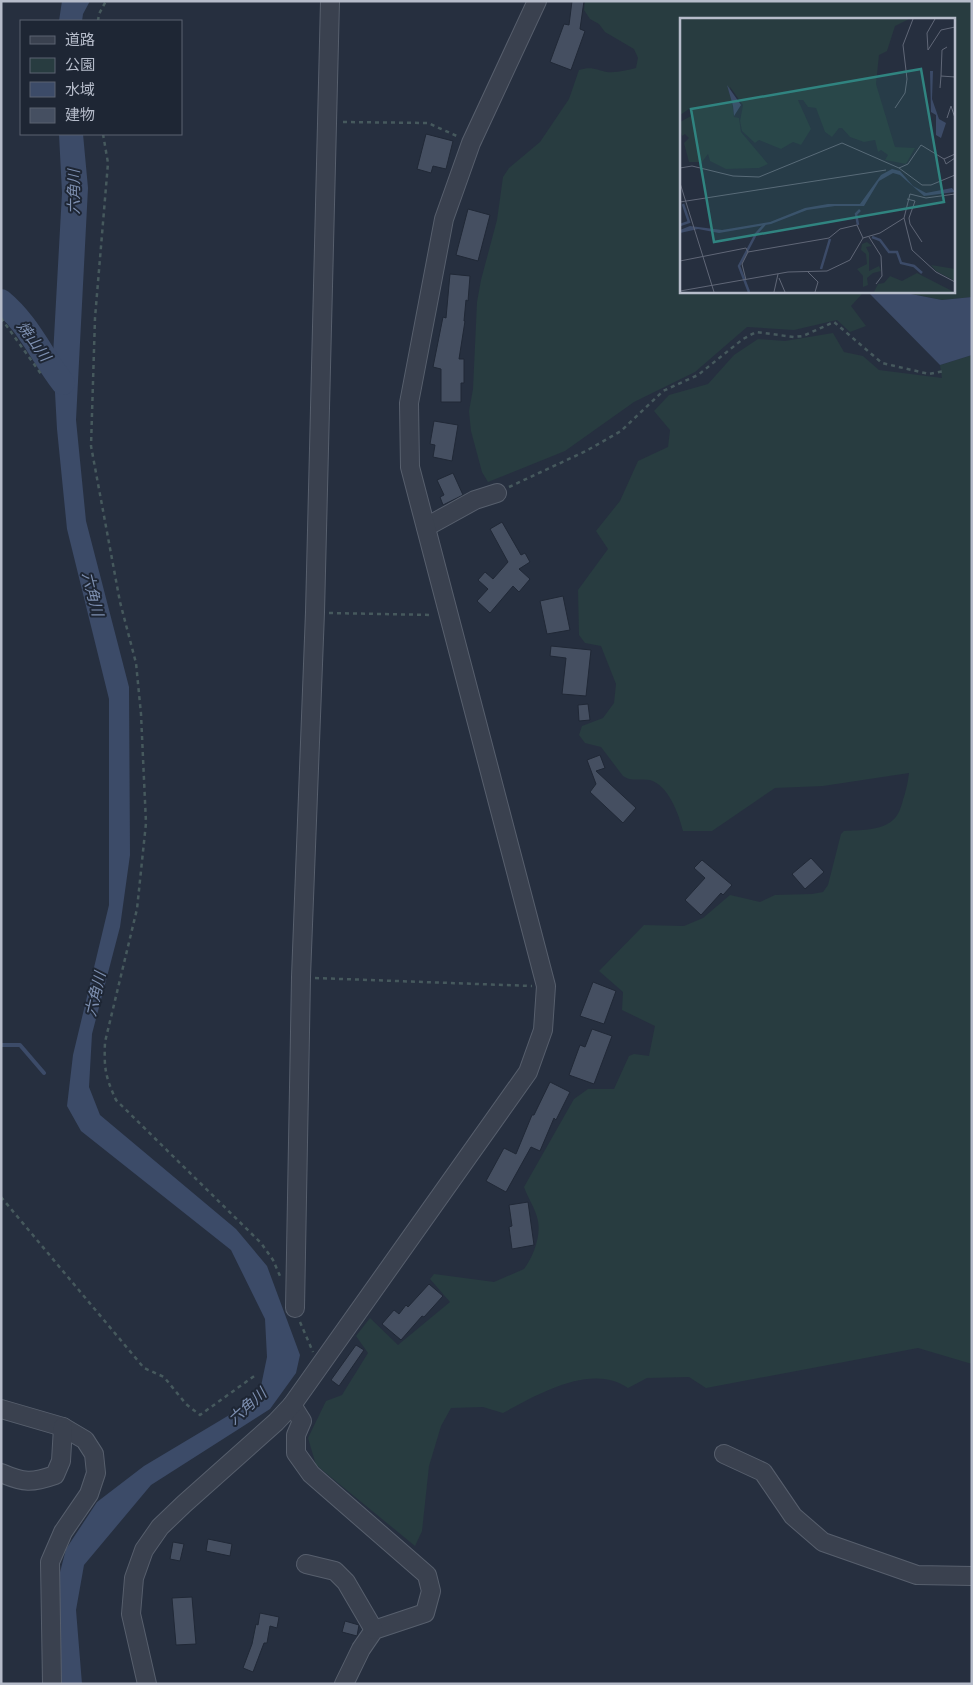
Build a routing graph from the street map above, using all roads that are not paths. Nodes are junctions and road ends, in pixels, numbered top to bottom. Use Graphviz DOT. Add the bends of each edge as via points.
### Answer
graph roads {
  1 [pos="330,1"];
  2 [pos="537,1"];
  3 [pos="497,493"];
  4 [pos="426,527"];
  5 [pos="294,1308"];
  6 [pos="292,1405"];
  7 [pos="1,1409"];
  8 [pos="63,1427"];
  9 [pos="724,1454"];
  10 [pos="1,1473"];
  11 [pos="306,1564"];
  12 [pos="972,1576"];
  13 [pos="374,1630"];
  14 [pos="52,1684"];
  15 [pos="147,1684"];
  16 [pos="344,1684"];
  1 -- 5 [label="street"];
  2 -- 4 [label="street" via="471,143 444,219 410,403 410,467"];
  3 -- 4 [label="street" via="476,500"];
  4 -- 6 [label="street" via="546,986 544,1030 528,1072"];
  6 -- 13 [label="street" via="302,1421 296,1435 296,1452 311,1474 427,1575 431,1591 425,1613"];
  6 -- 15 [label="street" via="166,1521 144,1550 134,1578 131,1614"];
  7 -- 8 [label="street"];
  8 -- 10 [label="street" via="61,1461 55,1475 21,1481"];
  8 -- 14 [label="street" via="85,1440 94,1454 96,1473 89,1494 63,1532 50,1562"];
  9 -- 12 [label="street" via="763,1472 793,1516 823,1542 917,1575"];
  11 -- 13 [label="street" via="335,1571 346,1582"];
  13 -- 16 [label="street" via="360,1649"];
}
